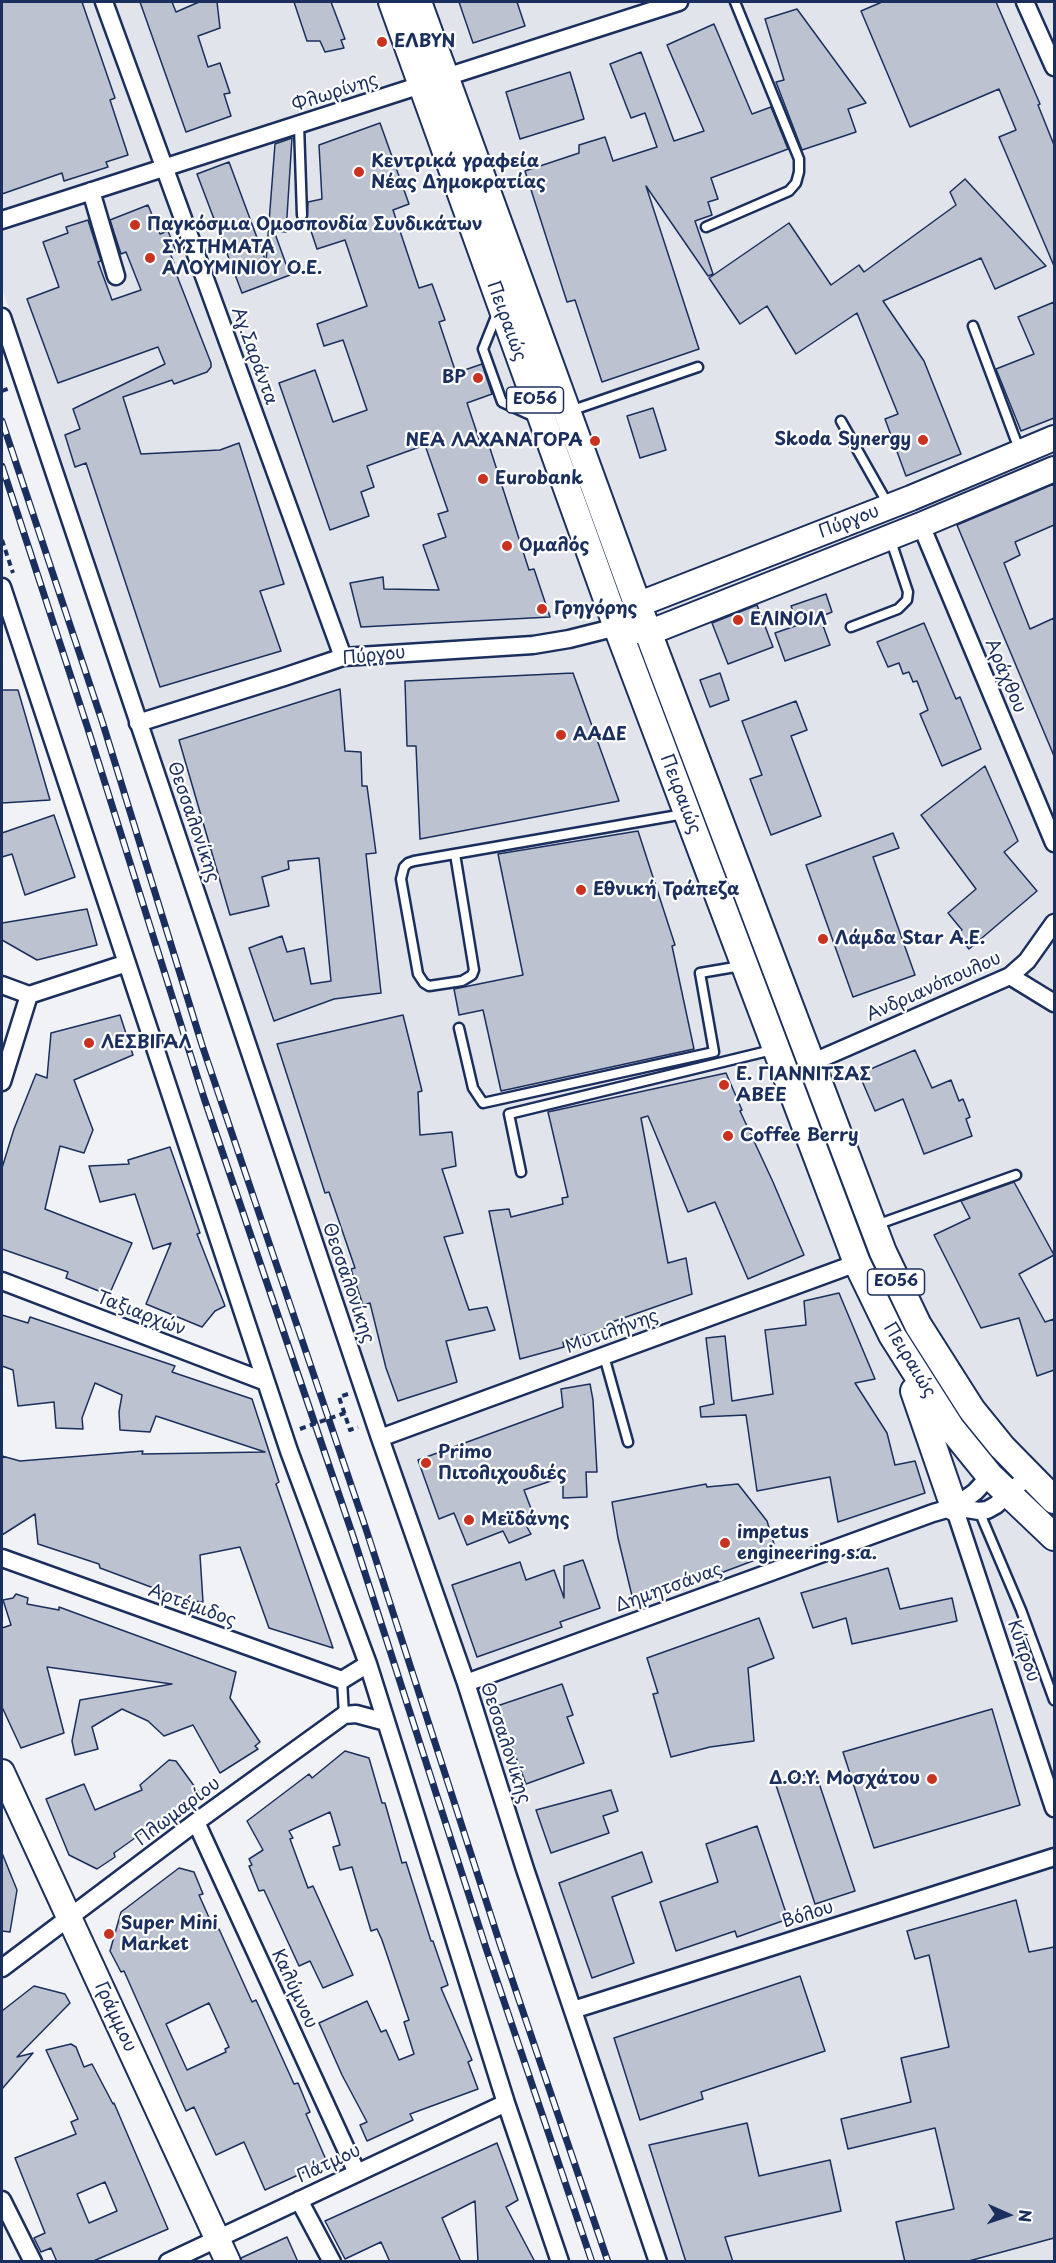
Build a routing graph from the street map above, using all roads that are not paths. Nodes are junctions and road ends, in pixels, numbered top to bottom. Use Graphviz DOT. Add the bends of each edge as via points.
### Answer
graph roads {
  1 [pos="104,2"];
  2 [pos="392,2"];
  3 [pos="418,2"];
  4 [pos="679,2"];
  5 [pos="735,2"];
  6 [pos="1025,2"];
  7 [pos="1054,67"];
  8 [pos="434,82"];
  9 [pos="299,125"];
  10 [pos="165,168"];
  11 [pos="91,191"];
  12 [pos="302,215"];
  13 [pos="2,220"];
  14 [pos="706,227"];
  15 [pos="116,276"];
  16 [pos="2,317"];
  17 [pos="973,326"];
  18 [pos="698,367"];
  19 [pos="567,412"];
  20 [pos="841,421"];
  21 [pos="1054,438"];
  22 [pos="1020,453"];
  23 [pos="1054,469"];
  24 [pos="889,506"];
  25 [pos="921,525"];
  26 [pos="890,537"];
  27 [pos="2,587"];
  28 [pos="637,605"];
  29 [pos="617,627"];
  30 [pos="851,627"];
  31 [pos="648,633"];
  32 [pos="343,657"];
  33 [pos="138,723"];
  34 [pos="687,814"];
  35 [pos="1054,843"];
  36 [pos="455,854"];
  37 [pos="1054,923"];
  38 [pos="127,963"];
  39 [pos="744,966"];
  40 [pos="1010,976"];
  41 [pos="2,985"];
  42 [pos="29,995"];
  43 [pos="1054,1003"];
  44 [pos="459,1028"];
  45 [pos="775,1049"];
  46 [pos="811,1064"];
  47 [pos="2,1082"];
  48 [pos="521,1172"];
  49 [pos="1016,1175"];
  50 [pos="872,1226"];
  51 [pos="857,1263"];
  52 [pos="2,1281"];
  53 [pos="892,1335"];
  54 [pos="604,1356"];
  55 [pos="266,1382"];
  56 [pos="380,1438"];
  57 [pos="628,1442"];
  58 [pos="990,1476"];
  59 [pos="1028,1476"];
  60 [pos="1009,1494"];
  61 [pos="1054,1500"];
  62 [pos="954,1507"];
  63 [pos="979,1511"];
  64 [pos="1054,1538"];
  65 [pos="2,1558"];
  66 [pos="368,1664"];
  67 [pos="342,1680"];
  68 [pos="466,1683"];
  69 [pos="1054,1700"];
  70 [pos="344,1715"];
  71 [pos="386,1722"];
  72 [pos="2,1772"];
  73 [pos="1054,1808"];
  74 [pos="196,1822"];
  75 [pos="1054,1857"];
  76 [pos="68,1916"];
  77 [pos="2,1968"];
  78 [pos="573,2010"];
  79 [pos="506,2103"];
  80 [pos="357,2173"];
  81 [pos="2,2200"];
  82 [pos="299,2200"];
  83 [pos="218,2238"];
  84 [pos="33,2262"];
  85 [pos="168,2262"];
  86 [pos="228,2262"];
  87 [pos="332,2262"];
  88 [pos="560,2262"];
  89 [pos="658,2262"];
  1 -- 10 [label="street, Αγ.Σαράντα"];
  2 -- 8 [label="main road, Πειραιώς / ΕΟ56"];
  3 -- 8 [label="main road, Πειραιώς / ΕΟ56"];
  4 -- 8 [label="street, Φλωρίνης"];
  5 -- 14 [label="lane" via="799,159 800,172 789,191"];
  6 -- 7 [label="street"];
  8 -- 9 [label="street, Φλωρίνης"];
  8 -- 19 [label="main road, Πειραιώς / ΕΟ56"];
  8 -- 29 [label="main road, Πειραιώς / ΕΟ56" via="501,305"];
  9 -- 10 [label="street, Φλωρίνης"];
  9 -- 12 [label="lane"];
  10 -- 11 [label="street, Φλωρίνης"];
  10 -- 32 [label="street, Αγ.Σαράντα"];
  11 -- 13 [label="street, Φλωρίνης"];
  11 -- 15 [label="street"];
  16 -- 33 [label="street, Θεσσαλονίκης"];
  17 -- 22 [label="lane"];
  18 -- 19 [label="lane"];
  19 -- 28 [label="main road, Πειραιώς / ΕΟ56"];
  20 -- 24 [label="lane"];
  21 -- 22 [label="street, Πύργου"];
  22 -- 24 [label="street, Πύργου"];
  23 -- 25 [label="street, Πύργου"];
  24 -- 28 [label="street, Πύργου"];
  25 -- 26 [label="street, Πύργου"];
  25 -- 35 [label="street, Αράχθου"];
  26 -- 30 [label="lane" via="908,592 907,600 898,609"];
  26 -- 31 [label="street, Πύργου"];
  27 -- 38 [label="street"];
  28 -- 29 [label="street, Πύργου"];
  28 -- 31 [label="main road, Πειραιώς / ΕΟ56"];
  29 -- 31 [label="street, Πύργου"];
  29 -- 32 [label="street, Πύργου" via="533,645"];
  29 -- 34 [label="main road, Πειραιώς / ΕΟ56"];
  31 -- 46 [label="main road, Πειραιώς / ΕΟ56"];
  32 -- 33 [label="street, Πύργου"];
  33 -- 56 [label="street, Θεσσαλονίκης"];
  34 -- 36 [label="lane"];
  34 -- 39 [label="main road, Πειραιώς / ΕΟ56"];
  36 -- 36 [label="lane" via="414,861 402,873 418,974 429,986 462,981 474,970"];
  37 -- 40 [label="street, Ανδριανόπουλου" via="1027,961"];
  38 -- 42 [label="street"];
  38 -- 55 [label="street"];
  39 -- 44 [label="lane" via="700,974 714,1052 483,1103 473,1088"];
  39 -- 45 [label="main road, Πειραιώς / ΕΟ56"];
  40 -- 43 [label="street"];
  40 -- 46 [label="street, Ανδριανόπουλου"];
  41 -- 42 [label="street"];
  42 -- 47 [label="street"];
  45 -- 48 [label="lane" via="509,1114"];
  45 -- 51 [label="main road, Πειραιώς / ΕΟ56"];
  46 -- 50 [label="main road, Πειραιώς / ΕΟ56"];
  49 -- 50 [label="lane"];
  50 -- 59 [label="main road, Πειραιώς / ΕΟ56" via="918,1325 946,1372 972,1410"];
  51 -- 53 [label="main road, Πειραιώς / ΕΟ56"];
  51 -- 54 [label="street, Μυτιλήνης"];
  52 -- 55 [label="street, Ταξιαρχών"];
  53 -- 58 [label="main road, Πειραιώς / ΕΟ56" via="951,1428"];
  53 -- 62 [label="main road"];
  54 -- 56 [label="street, Μυτιλήνης"];
  54 -- 57 [label="lane"];
  55 -- 66 [label="street"];
  56 -- 68 [label="street, Θεσσαλονίκης"];
  58 -- 60 [label="main road, Πειραιώς / ΕΟ56"];
  58 -- 62 [label="street, Δημητσάνας"];
  59 -- 60 [label="street"];
  59 -- 61 [label="main road, Πειραιώς / ΕΟ56"];
  60 -- 63 [label="street" via="996,1505"];
  60 -- 64 [label="main road, Πειραιώς / ΕΟ56"];
  62 -- 63 [label="street, Δημητσάνας"];
  62 -- 68 [label="street, Δημητσάνας"];
  62 -- 73 [label="street, Κύπρου"];
  63 -- 69 [label="lane"];
  65 -- 67 [label="street, Αρτέμιδος"];
  66 -- 67 [label="street"];
  66 -- 71 [label="street"];
  67 -- 70 [label="lane"];
  68 -- 78 [label="street, Θεσσαλονίκης"];
  70 -- 71 [label="street"];
  70 -- 74 [label="street, Πλωμαρίου"];
  71 -- 79 [label="street"];
  72 -- 76 [label="street, Γράμμου"];
  74 -- 76 [label="street, Πλωμαρίου"];
  74 -- 80 [label="street, Καλύμνου"];
  75 -- 78 [label="street, Βόλου"];
  76 -- 77 [label="street, Πλωμαρίου"];
  76 -- 83 [label="street, Γράμμου"];
  78 -- 89 [label="street, Θεσσαλονίκης"];
  79 -- 80 [label="street, Πάτμου"];
  79 -- 88 [label="street"];
  80 -- 82 [label="street, Πάτμου"];
  81 -- 84 [label="street"];
  82 -- 83 [label="street, Πάτμου"];
  82 -- 87 [label="street"];
  83 -- 85 [label="street, Πάτμου"];
  83 -- 86 [label="street, Γράμμου"];
}
